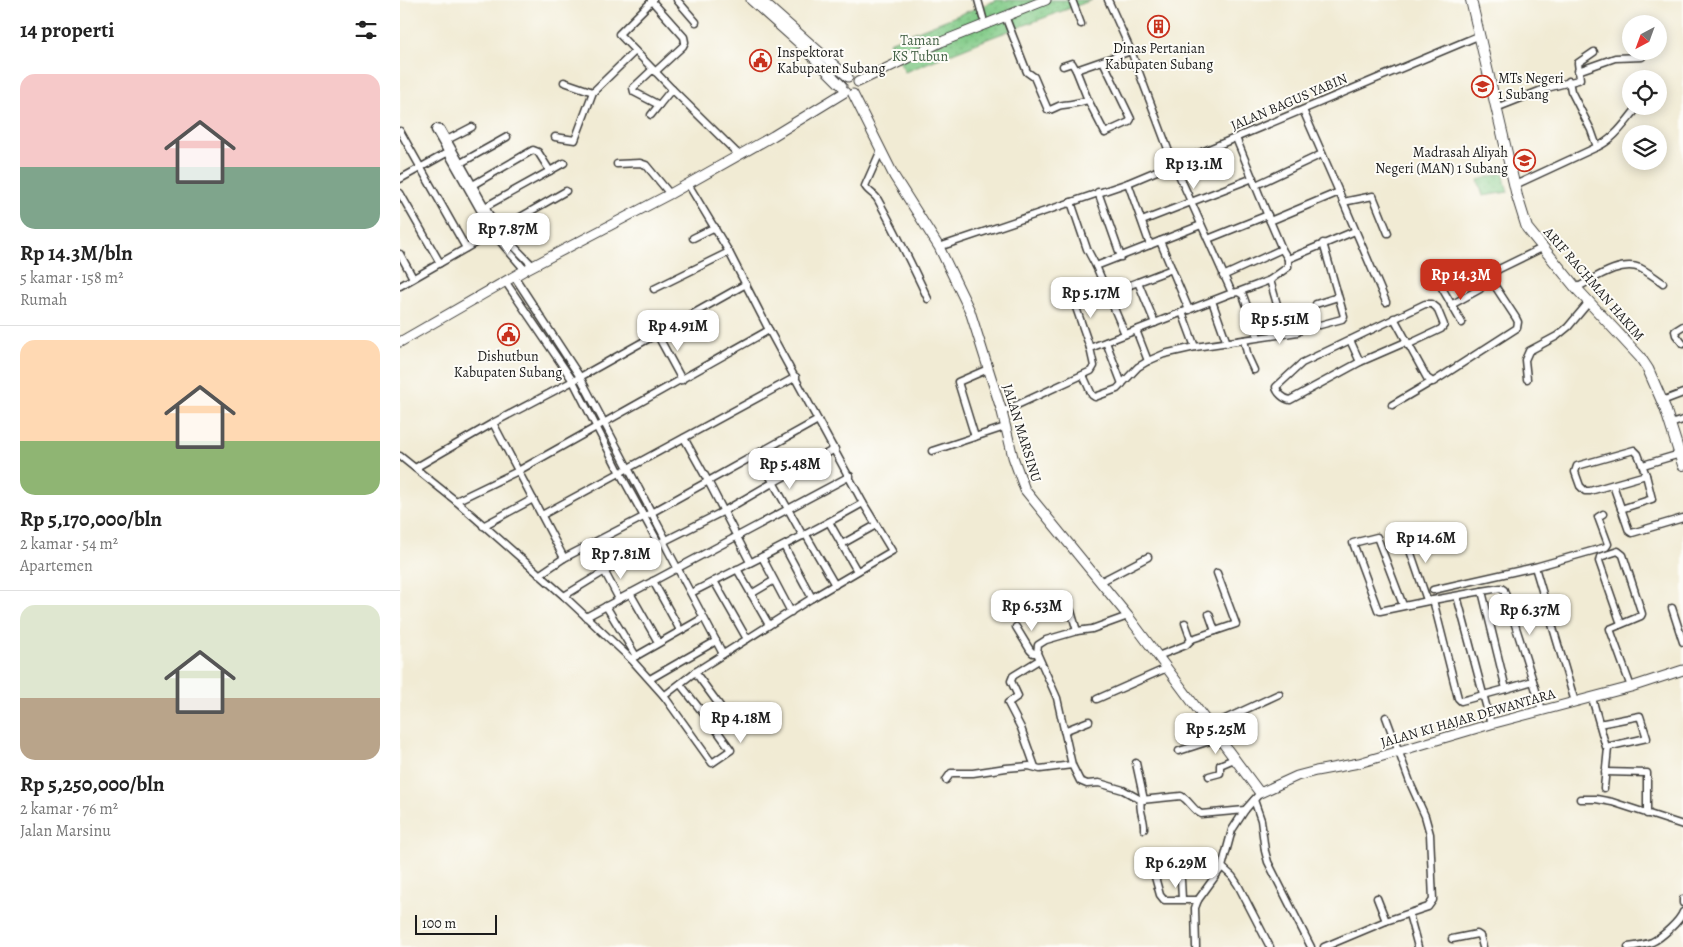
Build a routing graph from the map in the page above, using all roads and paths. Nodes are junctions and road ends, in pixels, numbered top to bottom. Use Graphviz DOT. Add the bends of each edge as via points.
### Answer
graph roads {
  1 [pos="652,0"];
  2 [pos="677,0"];
  3 [pos="751,0"];
  4 [pos="761,0"];
  5 [pos="978,0"];
  6 [pos="1031,0"];
  7 [pos="1046,0"];
  8 [pos="1072,0"];
  9 [pos="1108,0"];
  10 [pos="1470,0"];
  11 [pos="1005,16"];
  12 [pos="983,18"];
  13 [pos="696,22"];
  14 [pos="1081,24"];
  15 [pos="1478,36"];
  16 [pos="635,51"];
  17 [pos="1131,51"];
  18 [pos="1594,52"];
  19 [pos="1622,58"];
  20 [pos="1102,61"];
  21 [pos="1062,66"];
  22 [pos="1076,70"];
  23 [pos="655,71"];
  24 [pos="1578,71"];
  25 [pos="853,79"];
  26 [pos="564,82"];
  27 [pos="1569,82"];
  28 [pos="672,89"];
  29 [pos="847,91"];
  30 [pos="593,92"];
  31 [pos="1088,100"];
  32 [pos="659,105"];
  33 [pos="1496,108"];
  34 [pos="1303,110"];
  35 [pos="651,115"];
  36 [pos="1631,115"];
  37 [pos="472,127"];
  38 [pos="400,131"];
  39 [pos="508,136"];
  40 [pos="555,137"];
  41 [pos="1236,138"];
  42 [pos="447,140"];
  43 [pos="1597,147"];
  44 [pos="450,150"];
  45 [pos="881,150"];
  46 [pos="1322,154"];
  47 [pos="740,155"];
  48 [pos="564,163"];
  49 [pos="618,164"];
  50 [pos="1174,164"];
  51 [pos="459,165"];
  52 [pos="420,167"];
  53 [pos="550,171"];
  54 [pos="400,178"];
  55 [pos="1254,182"];
  56 [pos="1128,183"];
  57 [pos="688,184"];
  58 [pos="1514,185"];
  59 [pos="470,186"];
  60 [pos="566,191"];
  61 [pos="1098,192"];
  62 [pos="1339,192"];
  63 [pos="400,193"];
  64 [pos="670,194"];
  65 [pos="1071,202"];
  66 [pos="1191,202"];
  67 [pos="1343,202"];
  68 [pos="483,208"];
  69 [pos="1269,218"];
  70 [pos="1142,221"];
  71 [pos="1201,225"];
  72 [pos="715,227"];
  73 [pos="496,231"];
  74 [pos="1355,231"];
  75 [pos="1388,233"];
  76 [pos="693,238"];
  77 [pos="1208,239"];
  78 [pos="1160,241"];
  79 [pos="1323,243"];
  80 [pos="1150,244"];
  81 [pos="939,247"];
  82 [pos="466,248"];
  83 [pos="1542,248"];
  84 [pos="1282,249"];
  85 [pos="729,252"];
  86 [pos="400,254"];
  87 [pos="1121,257"];
  88 [pos="1288,259"];
  89 [pos="440,263"];
  90 [pos="1096,266"];
  91 [pos="529,268"];
  92 [pos="1172,269"];
  93 [pos="1493,273"];
  94 [pos="514,276"];
  95 [pos="1224,276"];
  96 [pos="413,278"];
  97 [pos="1270,280"];
  98 [pos="505,281"];
  99 [pos="1138,282"];
  100 [pos="746,284"];
  101 [pos="1663,284"];
  102 [pos="400,286"];
  103 [pos="1442,288"];
  104 [pos="1576,288"];
  105 [pos="654,289"];
  106 [pos="1235,293"];
  107 [pos="1107,294"];
  108 [pos="1072,296"];
  109 [pos="1338,298"];
  110 [pos="928,299"];
  111 [pos="1212,301"];
  112 [pos="1386,302"];
  113 [pos="1589,302"];
  114 [pos="1316,304"];
  115 [pos="1451,305"];
  116 [pos="1278,308"];
  117 [pos="1186,311"];
  118 [pos="1394,318"];
  119 [pos="1155,323"];
  120 [pos="1462,323"];
  121 [pos="1320,324"];
  122 [pos="1683,326"];
  123 [pos="769,330"];
  124 [pos="1136,330"];
  125 [pos="1298,332"];
  126 [pos="656,334"];
  127 [pos="1125,334"];
  128 [pos="1258,337"];
  129 [pos="1244,340"];
  130 [pos="1350,340"];
  131 [pos="400,342"];
  132 [pos="1106,342"];
  133 [pos="1227,343"];
  134 [pos="1407,344"];
  135 [pos="1683,344"];
  136 [pos="1195,347"];
  137 [pos="1090,348"];
  138 [pos="1148,361"];
  139 [pos="1360,362"];
  140 [pos="988,368"];
  141 [pos="1254,370"];
  142 [pos="1083,375"];
  143 [pos="580,377"];
  144 [pos="796,378"];
  145 [pos="1527,379"];
  146 [pos="682,380"];
  147 [pos="573,382"];
  148 [pos="1431,382"];
  149 [pos="1122,384"];
  150 [pos="1683,393"];
  151 [pos="1662,401"];
  152 [pos="1392,404"];
  153 [pos="1002,412"];
  154 [pos="818,420"];
  155 [pos="1683,420"];
  156 [pos="493,423"];
  157 [pos="604,424"];
  158 [pos="1670,424"];
  159 [pos="1005,427"];
  160 [pos="596,428"];
  161 [pos="975,437"];
  162 [pos="684,438"];
  163 [pos="835,449"];
  164 [pos="932,451"];
  165 [pos="1680,454"];
  166 [pos="758,455"];
  167 [pos="400,456"];
  168 [pos="1643,465"];
  169 [pos="1683,465"];
  170 [pos="415,468"];
  171 [pos="628,469"];
  172 [pos="518,471"];
  173 [pos="620,473"];
  174 [pos="1646,475"];
  175 [pos="850,476"];
  176 [pos="708,481"];
  177 [pos="774,482"];
  178 [pos="1613,485"];
  179 [pos="533,499"];
  180 [pos="456,501"];
  181 [pos="863,503"];
  182 [pos="1621,509"];
  183 [pos="788,510"];
  184 [pos="724,511"];
  185 [pos="651,513"];
  186 [pos="1603,514"];
  187 [pos="542,516"];
  188 [pos="644,516"];
  189 [pos="1683,518"];
  190 [pos="829,522"];
  191 [pos="876,525"];
  192 [pos="483,526"];
  193 [pos="804,536"];
  194 [pos="1405,536"];
  195 [pos="737,537"];
  196 [pos="663,542"];
  197 [pos="590,544"];
  198 [pos="842,544"];
  199 [pos="784,546"];
  200 [pos="762,557"];
  201 [pos="1148,557"];
  202 [pos="564,558"];
  203 [pos="750,562"];
  204 [pos="1535,567"];
  205 [pos="677,568"];
  206 [pos="737,569"];
  207 [pos="605,571"];
  208 [pos="857,572"];
  209 [pos="1216,573"];
  210 [pos="539,575"];
  211 [pos="653,581"];
  212 [pos="714,581"];
  213 [pos="774,581"];
  214 [pos="1100,582"];
  215 [pos="835,585"];
  216 [pos="1433,590"];
  217 [pos="1482,591"];
  218 [pos="630,593"];
  219 [pos="691,593"];
  220 [pos="751,594"];
  221 [pos="564,596"];
  222 [pos="1457,596"];
  223 [pos="812,598"];
  224 [pos="619,599"];
  225 [pos="1430,600"];
  226 [pos="1403,605"];
  227 [pos="606,606"];
  228 [pos="1672,608"];
  229 [pos="1071,611"];
  230 [pos="791,612"];
  231 [pos="1210,614"];
  232 [pos="1128,616"];
  233 [pos="586,617"];
  234 [pos="703,618"];
  235 [pos="1184,623"];
  236 [pos="1621,624"];
  237 [pos="769,626"];
  238 [pos="1016,627"];
  239 [pos="680,630"];
  240 [pos="1077,631"];
  241 [pos="1216,631"];
  242 [pos="747,639"];
  243 [pos="1190,640"];
  244 [pos="716,641"];
  245 [pos="658,642"];
  246 [pos="1683,642"];
  247 [pos="723,654"];
  248 [pos="1038,656"];
  249 [pos="1158,656"];
  250 [pos="633,657"];
  251 [pos="1167,668"];
  252 [pos="1683,670"];
  253 [pos="695,672"];
  254 [pos="650,679"];
  255 [pos="1533,681"];
  256 [pos="680,684"];
  257 [pos="1631,687"];
  258 [pos="1506,689"];
  259 [pos="1279,694"];
  260 [pos="1483,695"];
  261 [pos="664,696"];
  262 [pos="1592,698"];
  263 [pos="1097,700"];
  264 [pos="1575,702"];
  265 [pos="1542,710"];
  266 [pos="1386,717"];
  267 [pos="708,718"];
  268 [pos="1089,721"];
  269 [pos="1491,724"];
  270 [pos="1600,724"];
  271 [pos="1210,726"];
  272 [pos="1064,731"];
  273 [pos="1219,738"];
  274 [pos="1608,748"];
  275 [pos="1180,751"];
  276 [pos="1399,751"];
  277 [pos="1234,759"];
  278 [pos="1136,763"];
  279 [pos="1072,764"];
  280 [pos="1035,767"];
  281 [pos="1605,772"];
  282 [pos="1209,776"];
  283 [pos="946,780"];
  284 [pos="1604,788"];
  285 [pos="1257,796"];
  286 [pos="1580,799"];
  287 [pos="1142,800"];
  288 [pos="1245,810"];
  289 [pos="1646,814"];
  290 [pos="1683,825"];
  291 [pos="1144,829"];
  292 [pos="1222,867"];
  293 [pos="1155,877"];
  294 [pos="1181,880"];
  295 [pos="1377,898"];
  296 [pos="1182,899"];
  297 [pos="1198,900"];
  298 [pos="1683,912"];
  299 [pos="1409,914"];
  300 [pos="1386,921"];
  301 [pos="1452,938"];
  302 [pos="1196,947"];
  303 [pos="1270,947"];
  304 [pos="1311,947"];
  305 [pos="1324,947"];
  306 [pos="1418,947"];
  307 [pos="1483,947"];
  308 [pos="1630,947"];
  1 -- 16 [label="street" via="619,33"];
  1 -- 23 [label="street" via="685,42"];
  2 -- 13 [label="street"];
  3 -- 29 [label="street, JALAN MARSINU"];
  4 -- 25 [label="street"];
  5 -- 12 [label="street"];
  6 -- 12 [label="street"];
  7 -- 11 [label="street"];
  8 -- 14 [label="street"];
  9 -- 17 [label="street"];
  10 -- 15 [label="main road, ARIF RACHMAN HAKIM"];
  11 -- 25 [label="street"];
  11 -- 31 [label="street" via="1027,72 1034,77 1048,110"];
  12 -- 25 [label="street"];
  15 -- 33 [label="main road, ARIF RACHMAN HAKIM"];
  15 -- 34 [label="street, JALAN BAGUS YABIN"];
  16 -- 23 [label="street"];
  16 -- 30 [label="street"];
  17 -- 20 [label="street"];
  17 -- 50 [label="street"];
  18 -- 24 [label="street" via="1579,61"];
  19 -- 24 [label="street"];
  20 -- 22 [label="street"];
  20 -- 31 [label="street" via="1130,120 1104,133"];
  21 -- 22 [label="street" via="1072,63"];
  22 -- 31 [label="street"];
  23 -- 28 [label="street"];
  23 -- 32 [label="street" via="633,90"];
  24 -- 27 [label="street" via="1579,79"];
  25 -- 29 [label="street" via="844,80"];
  25 -- 29 [label="street" via="858,89"];
  26 -- 30 [label="street"];
  27 -- 33 [label="street"];
  27 -- 43 [label="street"];
  28 -- 32 [label="street"];
  28 -- 47 [label="street"];
  29 -- 45 [label="street, JALAN MARSINU"];
  29 -- 47 [label="street"];
  30 -- 40 [label="street" via="574,140"];
  32 -- 35 [label="street"];
  33 -- 58 [label="main road, ARIF RACHMAN HAKIM"];
  34 -- 41 [label="street, JALAN BAGUS YABIN"];
  34 -- 46 [label="street"];
  36 -- 43 [label="street" via="1616,133"];
  37 -- 42 [label="street"];
  38 -- 52 [label="street"];
  39 -- 51 [label="street"];
  41 -- 50 [label="street, JALAN BAGUS YABIN"];
  41 -- 55 [label="street"];
  42 -- 44 [label="street"];
  42 -- 44 [label="street" via="441,129 436,128"];
  43 -- 58 [label="street"];
  44 -- 51 [label="street"];
  44 -- 52 [label="street"];
  45 -- 81 [label="street, JALAN MARSINU"];
  45 -- 110 [label="street" via="865,186 876,197 899,238"];
  46 -- 55 [label="street"];
  46 -- 62 [label="street"];
  47 -- 57 [label="street"];
  48 -- 53 [label="street"];
  49 -- 64 [label="street" via="646,165"];
  50 -- 56 [label="street, JALAN BAGUS YABIN"];
  50 -- 66 [label="street"];
  51 -- 59 [label="street"];
  52 -- 54 [label="street"];
  52 -- 82 [label="street"];
  53 -- 59 [label="street" via="534,150"];
  53 -- 68 [label="street"];
  55 -- 66 [label="street"];
  55 -- 69 [label="street"];
  56 -- 61 [label="street, JALAN BAGUS YABIN"];
  56 -- 70 [label="street"];
  57 -- 64 [label="street"];
  57 -- 72 [label="street"];
  58 -- 83 [label="main road, ARIF RACHMAN HAKIM" via="1527,228"];
  59 -- 68 [label="street"];
  60 -- 73 [label="street"];
  61 -- 65 [label="street, JALAN BAGUS YABIN"];
  61 -- 87 [label="street"];
  62 -- 67 [label="street"];
  62 -- 69 [label="street"];
  63 -- 89 [label="street"];
  64 -- 91 [label="street"];
  65 -- 81 [label="street, JALAN BAGUS YABIN"];
  65 -- 90 [label="street"];
  66 -- 70 [label="street"];
  66 -- 71 [label="street"];
  67 -- 74 [label="street"];
  67 -- 75 [label="street" via="1373,196"];
  68 -- 73 [label="street"];
  69 -- 77 [label="street"];
  69 -- 84 [label="street"];
  70 -- 80 [label="street"];
  71 -- 77 [label="street"];
  71 -- 78 [label="street"];
  72 -- 76 [label="street"];
  72 -- 85 [label="street"];
  73 -- 82 [label="street"];
  73 -- 91 [label="street"];
  74 -- 79 [label="street"];
  74 -- 112 [label="street"];
  77 -- 95 [label="street"];
  78 -- 80 [label="street"];
  78 -- 92 [label="street"];
  79 -- 88 [label="street"];
  79 -- 109 [label="street"];
  80 -- 87 [label="street"];
  81 -- 140 [label="street, JALAN MARSINU" via="970,311"];
  82 -- 89 [label="street"];
  83 -- 93 [label="street"];
  83 -- 104 [label="main road, ARIF RACHMAN HAKIM"];
  84 -- 88 [label="street"];
  84 -- 95 [label="street"];
  85 -- 100 [label="street"];
  85 -- 105 [label="street"];
  86 -- 96 [label="street"];
  87 -- 90 [label="street"];
  88 -- 97 [label="street" via="1288,267"];
  89 -- 96 [label="street"];
  90 -- 107 [label="street"];
  91 -- 94 [label="street"];
  92 -- 99 [label="street"];
  92 -- 117 [label="street"];
  93 -- 115 [label="street" via="1478,278 1480,289"];
  93 -- 148 [label="street" via="1492,280 1516,318 1517,328"];
  94 -- 98 [label="street"];
  94 -- 143 [label="street"];
  95 -- 106 [label="street"];
  96 -- 102 [label="street"];
  97 -- 106 [label="street"];
  97 -- 116 [label="street"];
  98 -- 131 [label="street"];
  98 -- 147 [label="street"];
  99 -- 107 [label="street"];
  99 -- 119 [label="street"];
  100 -- 123 [label="street"];
  100 -- 126 [label="street"];
  101 -- 104 [label="street" via="1638,267 1623,267"];
  103 -- 115 [label="street"];
  104 -- 113 [label="main road, ARIF RACHMAN HAKIM"];
  106 -- 111 [label="street"];
  106 -- 128 [label="street" via="1243,295"];
  107 -- 127 [label="street"];
  108 -- 137 [label="street"];
  109 -- 114 [label="street"];
  109 -- 121 [label="street" via="1344,317"];
  111 -- 117 [label="street"];
  111 -- 133 [label="street"];
  113 -- 145 [label="street" via="1557,336 1529,351 1525,360"];
  113 -- 151 [label="main road, ARIF RACHMAN HAKIM" via="1644,363"];
  115 -- 120 [label="street"];
  117 -- 119 [label="street"];
  117 -- 136 [label="street"];
  118 -- 130 [label="street"];
  118 -- 134 [label="street"];
  118 -- 134 [label="street" via="1425,304 1437,308 1444,325 1441,329"];
  119 -- 124 [label="street"];
  122 -- 135 [label="street" via="1676,335"];
  123 -- 144 [label="street"];
  123 -- 146 [label="street"];
  124 -- 127 [label="street"];
  124 -- 138 [label="street"];
  125 -- 128 [label="street"];
  126 -- 143 [label="street"];
  126 -- 146 [label="street"];
  127 -- 132 [label="street"];
  128 -- 129 [label="street"];
  129 -- 133 [label="street"];
  129 -- 141 [label="street"];
  130 -- 139 [label="street"];
  130 -- 139 [label="street" via="1302,363 1276,389 1290,400"];
  132 -- 137 [label="street"];
  132 -- 149 [label="street"];
  133 -- 136 [label="street"];
  134 -- 139 [label="street"];
  134 -- 148 [label="street"];
  136 -- 138 [label="street"];
  137 -- 142 [label="street" via="1094,366"];
  138 -- 149 [label="street" via="1138,366"];
  140 -- 153 [label="street, JALAN MARSINU"];
  140 -- 161 [label="street" via="958,382"];
  142 -- 149 [label="street" via="1094,397"];
  142 -- 153 [label="street"];
  143 -- 147 [label="street"];
  143 -- 157 [label="street"];
  144 -- 154 [label="street"];
  144 -- 162 [label="street"];
  146 -- 157 [label="street"];
  147 -- 156 [label="street"];
  147 -- 160 [label="street"];
  148 -- 152 [label="street"];
  150 -- 151 [label="street"];
  151 -- 158 [label="main road, ARIF RACHMAN HAKIM"];
  153 -- 159 [label="street, JALAN MARSINU"];
  154 -- 163 [label="street"];
  154 -- 166 [label="street"];
  155 -- 158 [label="street"];
  156 -- 170 [label="street"];
  156 -- 172 [label="street"];
  157 -- 160 [label="street"];
  157 -- 171 [label="street"];
  158 -- 165 [label="main road, ARIF RACHMAN HAKIM"];
  159 -- 161 [label="street"];
  159 -- 214 [label="street, JALAN MARSINU" via="1020,479 1030,497"];
  160 -- 172 [label="street"];
  160 -- 173 [label="street"];
  161 -- 164 [label="street"];
  162 -- 171 [label="street"];
  162 -- 176 [label="street"];
  163 -- 175 [label="street"];
  163 -- 177 [label="street"];
  165 -- 168 [label="street"];
  165 -- 169 [label="main road, ARIF RACHMAN HAKIM"];
  166 -- 176 [label="street"];
  166 -- 177 [label="street"];
  167 -- 170 [label="street"];
  168 -- 174 [label="street"];
  168 -- 178 [label="street" via="1634,450 1577,466 1575,470 1584,491"];
  170 -- 180 [label="street"];
  171 -- 173 [label="street"];
  171 -- 185 [label="street"];
  172 -- 179 [label="street"];
  172 -- 180 [label="street"];
  173 -- 187 [label="street"];
  173 -- 188 [label="street"];
  174 -- 178 [label="street"];
  174 -- 182 [label="street" via="1652,499"];
  175 -- 181 [label="street"];
  175 -- 183 [label="street"];
  176 -- 184 [label="street"];
  176 -- 185 [label="street"];
  177 -- 183 [label="street"];
  177 -- 184 [label="street"];
  178 -- 182 [label="street"];
  179 -- 187 [label="street"];
  179 -- 192 [label="street"];
  180 -- 192 [label="street"];
  181 -- 190 [label="street"];
  181 -- 191 [label="street"];
  182 -- 189 [label="street" via="1629,531 1633,533"];
  183 -- 193 [label="street"];
  183 -- 195 [label="street"];
  184 -- 195 [label="street"];
  184 -- 196 [label="street"];
  185 -- 188 [label="street"];
  185 -- 196 [label="street"];
  186 -- 204 [label="street" via="1598,517 1607,547"];
  187 -- 202 [label="street"];
  188 -- 196 [label="street"];
  188 -- 197 [label="street"];
  190 -- 193 [label="street"];
  190 -- 198 [label="street"];
  191 -- 198 [label="street"];
  191 -- 208 [label="street" via="892,552"];
  192 -- 210 [label="street"];
  193 -- 199 [label="street"];
  193 -- 215 [label="street"];
  194 -- 225 [label="street"];
  195 -- 203 [label="street"];
  195 -- 205 [label="street"];
  196 -- 205 [label="street"];
  196 -- 207 [label="street"];
  197 -- 202 [label="street"];
  197 -- 207 [label="street"];
  198 -- 208 [label="street"];
  199 -- 200 [label="street"];
  199 -- 223 [label="street"];
  200 -- 203 [label="street"];
  200 -- 213 [label="street"];
  201 -- 214 [label="street"];
  202 -- 210 [label="street"];
  203 -- 206 [label="street"];
  204 -- 216 [label="street"];
  204 -- 264 [label="street"];
  205 -- 211 [label="street"];
  205 -- 219 [label="street"];
  206 -- 212 [label="street"];
  206 -- 220 [label="street"];
  207 -- 221 [label="street"];
  207 -- 224 [label="street"];
  208 -- 215 [label="street"];
  209 -- 241 [label="street" via="1236,622"];
  210 -- 221 [label="street"];
  211 -- 218 [label="street"];
  211 -- 239 [label="street"];
  212 -- 219 [label="street"];
  212 -- 242 [label="street"];
  213 -- 220 [label="street"];
  213 -- 230 [label="street"];
  214 -- 232 [label="street, JALAN MARSINU"];
  215 -- 223 [label="street"];
  217 -- 222 [label="street"];
  217 -- 255 [label="street" via="1504,590"];
  217 -- 258 [label="street"];
  218 -- 224 [label="street"];
  218 -- 245 [label="street"];
  219 -- 234 [label="street"];
  220 -- 237 [label="street"];
  221 -- 233 [label="street"];
  222 -- 225 [label="street"];
  222 -- 260 [label="street"];
  223 -- 230 [label="street"];
  224 -- 227 [label="street"];
  225 -- 226 [label="street"];
  225 -- 260 [label="street" via="1458,698 1462,701"];
  226 -- 226 [label="street" via="1378,610 1353,543 1377,537"];
  227 -- 233 [label="street"];
  227 -- 250 [label="street"];
  228 -- 246 [label="street"];
  229 -- 240 [label="street"];
  230 -- 237 [label="street"];
  231 -- 241 [label="street"];
  232 -- 240 [label="street"];
  232 -- 249 [label="street, JALAN MARSINU"];
  233 -- 250 [label="street"];
  234 -- 239 [label="street"];
  234 -- 244 [label="street"];
  235 -- 243 [label="street"];
  236 -- 236 [label="street" via="1599,561 1600,557 1618,551 1623,555 1642,614"];
  236 -- 257 [label="street" via="1610,629"];
  237 -- 242 [label="street"];
  238 -- 248 [label="street" via="1030,650"];
  239 -- 245 [label="street"];
  240 -- 248 [label="street" via="1038,645"];
  241 -- 243 [label="street"];
  242 -- 247 [label="street"];
  243 -- 249 [label="street" via="1186,645"];
  244 -- 247 [label="street"];
  244 -- 254 [label="street"];
  245 -- 250 [label="street"];
  247 -- 253 [label="street"];
  248 -- 272 [label="street" via="1057,698"];
  248 -- 280 [label="street" via="1013,676 1011,681 1018,696 1008,702 1022,728"];
  249 -- 251 [label="street, JALAN MARSINU"];
  250 -- 254 [label="street"];
  251 -- 263 [label="street"];
  251 -- 271 [label="street, JALAN MARSINU"];
  252 -- 257 [label="street, JALAN KI HAJAR DEWANTARA"];
  253 -- 256 [label="street"];
  253 -- 267 [label="street" via="720,706"];
  254 -- 261 [label="street"];
  255 -- 258 [label="street"];
  255 -- 265 [label="street"];
  256 -- 261 [label="street"];
  256 -- 267 [label="street"];
  257 -- 262 [label="street, JALAN KI HAJAR DEWANTARA"];
  258 -- 260 [label="street"];
  259 -- 271 [label="street"];
  260 -- 269 [label="street"];
  261 -- 267 [label="street" via="712,762 731,750"];
  262 -- 264 [label="street, JALAN KI HAJAR DEWANTARA"];
  262 -- 270 [label="street"];
  264 -- 265 [label="street, JALAN KI HAJAR DEWANTARA"];
  265 -- 269 [label="street, JALAN KI HAJAR DEWANTARA"];
  266 -- 276 [label="street"];
  268 -- 272 [label="street"];
  269 -- 276 [label="street, JALAN KI HAJAR DEWANTARA"];
  270 -- 274 [label="street"];
  270 -- 274 [label="street" via="1641,717 1645,739"];
  271 -- 273 [label="street, JALAN MARSINU"];
  272 -- 279 [label="street"];
  273 -- 275 [label="street"];
  273 -- 277 [label="street, JALAN MARSINU"];
  274 -- 281 [label="street"];
  276 -- 285 [label="street, JALAN KI HAJAR DEWANTARA" via="1297,776"];
  276 -- 299 [label="street" via="1426,816 1433,872 1434,900"];
  277 -- 282 [label="street" via="1220,765 1220,773"];
  277 -- 285 [label="street, JALAN MARSINU"];
  278 -- 287 [label="street"];
  279 -- 280 [label="street"];
  279 -- 287 [label="street" via="1083,783 1123,790"];
  280 -- 283 [label="street" via="951,773"];
  281 -- 284 [label="street"];
  281 -- 289 [label="street" via="1647,773"];
  285 -- 288 [label="street"];
  285 -- 304 [label="street" via="1268,862"];
  286 -- 289 [label="street" via="1612,802"];
  287 -- 288 [label="street" via="1181,796 1201,814"];
  287 -- 291 [label="street"];
  288 -- 292 [label="street" via="1232,830"];
  289 -- 290 [label="street"];
  292 -- 297 [label="street"];
  292 -- 303 [label="street" via="1238,885"];
  293 -- 296 [label="street" via="1164,900"];
  294 -- 296 [label="street"];
  295 -- 300 [label="street"];
  296 -- 297 [label="street"];
  297 -- 302 [label="street" via="1195,908"];
  298 -- 308 [label="street" via="1680,920 1656,940"];
  299 -- 300 [label="street"];
  299 -- 306 [label="street"];
  300 -- 305 [label="street"];
  301 -- 307 [label="street" via="1478,934"];
}
